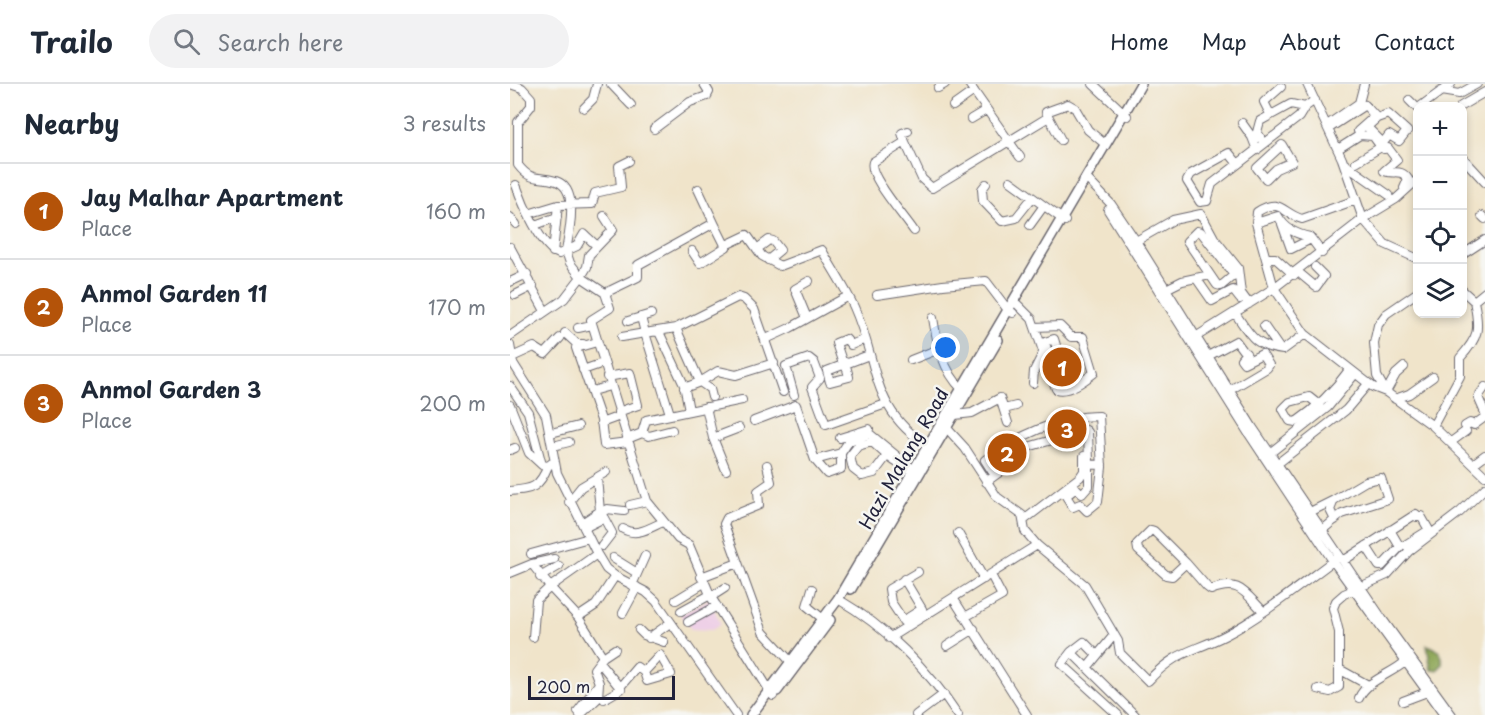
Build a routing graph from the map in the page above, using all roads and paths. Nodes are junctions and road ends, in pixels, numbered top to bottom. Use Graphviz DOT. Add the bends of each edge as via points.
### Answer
graph roads {
  1 [pos="510,84"];
  2 [pos="597,84"];
  3 [pos="611,84"];
  4 [pos="704,84"];
  5 [pos="1092,84"];
  6 [pos="1141,84"];
  7 [pos="1147,84"];
  8 [pos="1307,84"];
  9 [pos="1364,84"];
  10 [pos="1450,84"];
  11 [pos="1456,84"];
  12 [pos="1476,84"];
  13 [pos="1281,87"];
  14 [pos="971,88"];
  15 [pos="1441,92"];
  16 [pos="1457,95"];
  17 [pos="1484,95"];
  18 [pos="1409,100"];
  19 [pos="1427,102"];
  20 [pos="1413,103"];
  21 [pos="1467,103"];
  22 [pos="1317,104"];
  23 [pos="631,105"];
  24 [pos="953,106"];
  25 [pos="1305,107"];
  26 [pos="584,108"];
  27 [pos="986,110"];
  28 [pos="1270,114"];
  29 [pos="1125,115"];
  30 [pos="1047,117"];
  31 [pos="971,119"];
  32 [pos="1242,123"];
  33 [pos="1327,127"];
  34 [pos="654,129"];
  35 [pos="908,131"];
  36 [pos="1360,135"];
  37 [pos="1009,140"];
  38 [pos="1061,140"];
  39 [pos="905,142"];
  40 [pos="1105,144"];
  41 [pos="1260,146"];
  42 [pos="1384,146"];
  43 [pos="1338,149"];
  44 [pos="1269,156"];
  45 [pos="1020,157"];
  46 [pos="629,161"];
  47 [pos="1467,162"];
  48 [pos="1344,163"];
  49 [pos="1238,164"];
  50 [pos="1354,165"];
  51 [pos="1010,181"];
  52 [pos="1087,181"];
  53 [pos="1485,182"];
  54 [pos="986,184"];
  55 [pos="1413,184"];
  56 [pos="516,185"];
  57 [pos="699,189"];
  58 [pos="1406,190"];
  59 [pos="1389,195"];
  60 [pos="1032,198"];
  61 [pos="1356,200"];
  62 [pos="571,203"];
  63 [pos="558,205"];
  64 [pos="1043,207"];
  65 [pos="528,214"];
  66 [pos="604,216"];
  67 [pos="557,217"];
  68 [pos="510,218"];
  69 [pos="1363,219"];
  70 [pos="1064,220"];
  71 [pos="714,223"];
  72 [pos="1256,223"];
  73 [pos="516,224"];
  74 [pos="1282,224"];
  75 [pos="535,225"];
  76 [pos="1029,225"];
  77 [pos="914,231"];
  78 [pos="1311,238"];
  79 [pos="1485,240"];
  80 [pos="1136,241"];
  81 [pos="726,244"];
  82 [pos="597,246"];
  83 [pos="510,247"];
  84 [pos="757,249"];
  85 [pos="566,251"];
  86 [pos="692,251"];
  87 [pos="553,252"];
  88 [pos="1467,252"];
  89 [pos="1322,253"];
  90 [pos="1413,257"];
  91 [pos="1266,258"];
  92 [pos="768,260"];
  93 [pos="1315,267"];
  94 [pos="1296,273"];
  95 [pos="526,274"];
  96 [pos="1210,275"];
  97 [pos="581,276"];
  98 [pos="1196,278"];
  99 [pos="809,281"];
  100 [pos="510,282"];
  101 [pos="533,286"];
  102 [pos="1274,288"];
  103 [pos="1167,289"];
  104 [pos="1485,292"];
  105 [pos="605,293"];
  106 [pos="515,295"];
  107 [pos="877,295"];
  108 [pos="1413,295"];
  109 [pos="1467,295"];
  110 [pos="848,296"];
  111 [pos="1474,301"];
  112 [pos="1245,303"];
  113 [pos="1013,310"];
  114 [pos="545,311"];
  115 [pos="1235,313"];
  116 [pos="651,314"];
  117 [pos="641,317"];
  118 [pos="807,318"];
  119 [pos="933,318"];
  120 [pos="628,321"];
  121 [pos="592,325"];
  122 [pos="1264,326"];
  123 [pos="1035,327"];
  124 [pos="676,328"];
  125 [pos="579,329"];
  126 [pos="659,332"];
  127 [pos="645,333"];
  128 [pos="1305,334"];
  129 [pos="510,336"];
  130 [pos="622,337"];
  131 [pos="1194,338"];
  132 [pos="766,339"];
  133 [pos="865,339"];
  134 [pos="597,341"];
  135 [pos="510,345"];
  136 [pos="939,349"];
  137 [pos="1281,350"];
  138 [pos="869,355"];
  139 [pos="1046,356"];
  140 [pos="1208,356"];
  141 [pos="511,358"];
  142 [pos="911,360"];
  143 [pos="603,363"];
  144 [pos="774,363"];
  145 [pos="1404,367"];
  146 [pos="583,370"];
  147 [pos="1352,372"];
  148 [pos="607,377"];
  149 [pos="1433,377"];
  150 [pos="700,382"];
  151 [pos="1033,383"];
  152 [pos="1368,384"];
  153 [pos="510,386"];
  154 [pos="610,386"];
  155 [pos="1485,387"];
  156 [pos="684,388"];
  157 [pos="962,389"];
  158 [pos="1230,390"];
  159 [pos="592,392"];
  160 [pos="783,392"];
  161 [pos="1386,392"];
  162 [pos="794,394"];
  163 [pos="712,397"];
  164 [pos="1395,399"];
  165 [pos="742,400"];
  166 [pos="886,404"];
  167 [pos="510,405"];
  168 [pos="1319,405"];
  169 [pos="1017,406"];
  170 [pos="706,407"];
  171 [pos="1328,407"];
  172 [pos="1004,409"];
  173 [pos="689,410"];
  174 [pos="863,413"];
  175 [pos="619,414"];
  176 [pos="670,414"];
  177 [pos="1485,415"];
  178 [pos="955,416"];
  179 [pos="1087,417"];
  180 [pos="1338,417"];
  181 [pos="754,422"];
  182 [pos="601,423"];
  183 [pos="1008,423"];
  184 [pos="578,426"];
  185 [pos="944,426"];
  186 [pos="1433,426"];
  187 [pos="739,428"];
  188 [pos="672,430"];
  189 [pos="869,431"];
  190 [pos="550,433"];
  191 [pos="642,433"];
  192 [pos="1083,435"];
  193 [pos="713,438"];
  194 [pos="840,438"];
  195 [pos="627,440"];
  196 [pos="569,442"];
  197 [pos="1451,442"];
  198 [pos="554,446"];
  199 [pos="931,447"];
  200 [pos="1279,447"];
  201 [pos="841,453"];
  202 [pos="1270,453"];
  203 [pos="1485,455"];
  204 [pos="886,457"];
  205 [pos="1286,457"];
  206 [pos="815,460"];
  207 [pos="548,464"];
  208 [pos="1102,464"];
  209 [pos="1277,464"];
  210 [pos="1473,464"];
  211 [pos="767,465"];
  212 [pos="898,467"];
  213 [pos="1003,467"];
  214 [pos="726,470"];
  215 [pos="606,472"];
  216 [pos="915,473"];
  217 [pos="1082,475"];
  218 [pos="1485,476"];
  219 [pos="597,478"];
  220 [pos="986,482"];
  221 [pos="1074,486"];
  222 [pos="1089,487"];
  223 [pos="1485,488"];
  224 [pos="510,491"];
  225 [pos="1334,500"];
  226 [pos="647,501"];
  227 [pos="569,502"];
  228 [pos="630,505"];
  229 [pos="624,511"];
  230 [pos="1310,512"];
  231 [pos="1024,520"];
  232 [pos="1335,520"];
  233 [pos="663,522"];
  234 [pos="583,526"];
  235 [pos="623,529"];
  236 [pos="1393,529"];
  237 [pos="1322,530"];
  238 [pos="958,533"];
  239 [pos="589,538"];
  240 [pos="539,541"];
  241 [pos="1037,545"];
  242 [pos="602,546"];
  243 [pos="1364,547"];
  244 [pos="1407,548"];
  245 [pos="531,554"];
  246 [pos="597,554"];
  247 [pos="542,555"];
  248 [pos="645,556"];
  249 [pos="554,559"];
  250 [pos="1339,559"];
  251 [pos="738,563"];
  252 [pos="1186,563"];
  253 [pos="532,564"];
  254 [pos="559,566"];
  255 [pos="606,569"];
  256 [pos="918,572"];
  257 [pos="1378,572"];
  258 [pos="510,573"];
  259 [pos="637,573"];
  260 [pos="615,576"];
  261 [pos="540,577"];
  262 [pos="987,577"];
  263 [pos="904,579"];
  264 [pos="703,580"];
  265 [pos="634,586"];
  266 [pos="550,587"];
  267 [pos="725,588"];
  268 [pos="1357,588"];
  269 [pos="812,590"];
  270 [pos="711,596"];
  271 [pos="953,598"];
  272 [pos="676,600"];
  273 [pos="841,600"];
  274 [pos="717,606"];
  275 [pos="1262,610"];
  276 [pos="681,611"];
  277 [pos="623,613"];
  278 [pos="1374,614"];
  279 [pos="965,616"];
  280 [pos="578,617"];
  281 [pos="823,619"];
  282 [pos="688,622"];
  283 [pos="670,623"];
  284 [pos="905,624"];
  285 [pos="639,630"];
  286 [pos="972,631"];
  287 [pos="1114,635"];
  288 [pos="532,637"];
  289 [pos="649,638"];
  290 [pos="889,638"];
  291 [pos="664,642"];
  292 [pos="976,642"];
  293 [pos="947,646"];
  294 [pos="615,649"];
  295 [pos="1071,652"];
  296 [pos="1098,655"];
  297 [pos="602,660"];
  298 [pos="653,661"];
  299 [pos="791,662"];
  300 [pos="1405,662"];
  301 [pos="1087,668"];
  302 [pos="1339,669"];
  303 [pos="644,672"];
  304 [pos="656,672"];
  305 [pos="1095,675"];
  306 [pos="599,683"];
  307 [pos="1086,684"];
  308 [pos="1368,685"];
  309 [pos="620,687"];
  310 [pos="1318,689"];
  311 [pos="1427,692"];
  312 [pos="771,693"];
  313 [pos="944,694"];
  314 [pos="1359,698"];
  315 [pos="604,699"];
  316 [pos="1119,699"];
  317 [pos="1403,701"];
  318 [pos="1110,708"];
  319 [pos="1444,713"];
  320 [pos="574,715"];
  321 [pos="580,715"];
  322 [pos="736,715"];
  323 [pos="751,715"];
  324 [pos="758,715"];
  325 [pos="916,715"];
  326 [pos="958,715"];
  327 [pos="1027,715"];
  328 [pos="1118,715"];
  329 [pos="1135,715"];
  1 -- 62 [label="street" via="522,88 531,99 531,106 518,122 518,165 530,178 559,183"];
  2 -- 26 [label="street" via="593,99"];
  3 -- 23 [label="street"];
  4 -- 34 [label="street" via="707,96 690,102"];
  5 -- 29 [label="street"];
  6 -- 29 [label="main road, Hazi Malang Road"];
  7 -- 29 [label="main road, Hazi Malang Road"];
  8 -- 22 [label="street"];
  9 -- 33 [label="street" via="1359,103"];
  10 -- 15 [label="street"];
  11 -- 16 [label="street" via="1452,88"];
  12 -- 16 [label="street"];
  12 -- 17 [label="street"];
  13 -- 28 [label="street" via="1264,102"];
  14 -- 24 [label="street"];
  14 -- 27 [label="street"];
  15 -- 16 [label="street"];
  15 -- 19 [label="street"];
  17 -- 21 [label="street"];
  18 -- 20 [label="street"];
  22 -- 25 [label="street"];
  22 -- 33 [label="street"];
  25 -- 28 [label="street" via="1291,104"];
  25 -- 41 [label="street" via="1299,117"];
  27 -- 31 [label="street"];
  27 -- 37 [label="street"];
  28 -- 41 [label="street" via="1257,125"];
  29 -- 40 [label="main road, Hazi Malang Road"];
  29 -- 52 [label="main road, Hazi Malang Road"];
  30 -- 37 [label="street"];
  30 -- 38 [label="street"];
  30 -- 40 [label="street" via="1047,111 1072,105 1088,130"];
  32 -- 41 [label="street"];
  33 -- 36 [label="street" via="1366,104 1375,116 1358,131"];
  33 -- 43 [label="street"];
  35 -- 39 [label="street" via="902,133"];
  36 -- 43 [label="street"];
  36 -- 50 [label="street" via="1373,136 1381,146 1365,153"];
  37 -- 39 [label="street" via="932,188 922,179"];
  37 -- 45 [label="street"];
  39 -- 77 [label="street" via="890,149 871,167"];
  40 -- 52 [label="main road, Hazi Malang Road"];
  41 -- 44 [label="street"];
  41 -- 49 [label="street"];
  42 -- 42 [label="street" via="1367,127 1388,114 1407,131 1399,141 1389,135"];
  42 -- 50 [label="street"];
  42 -- 58 [label="street" via="1397,160 1384,171 1405,174"];
  43 -- 48 [label="street"];
  44 -- 44 [label="street" via="1282,145 1292,162 1266,179 1257,168"];
  46 -- 62 [label="street" via="619,166 619,188 595,193 591,204"];
  47 -- 53 [label="street"];
  48 -- 50 [label="street"];
  48 -- 61 [label="street"];
  49 -- 49 [label="street" via="1212,184 1207,201 1200,202 1194,195 1187,181 1191,174 1229,153"];
  50 -- 59 [label="street"];
  51 -- 60 [label="street"];
  52 -- 70 [label="main road, Hazi Malang Road"];
  52 -- 80 [label="street" via="1111,204"];
  52 -- 131 [label="street"];
  54 -- 60 [label="street" via="982,200 1002,221 1016,218"];
  55 -- 58 [label="street"];
  56 -- 65 [label="street"];
  57 -- 71 [label="street"];
  58 -- 69 [label="street"];
  60 -- 64 [label="street"];
  61 -- 69 [label="street"];
  61 -- 72 [label="street" via="1302,219 1270,205 1257,212"];
  62 -- 63 [label="street"];
  62 -- 85 [label="street"];
  63 -- 65 [label="street"];
  63 -- 67 [label="street"];
  64 -- 70 [label="street"];
  64 -- 76 [label="street"];
  65 -- 75 [label="street"];
  66 -- 82 [label="street" via="613,230"];
  67 -- 75 [label="street"];
  67 -- 87 [label="street"];
  68 -- 73 [label="street"];
  69 -- 89 [label="street"];
  69 -- 90 [label="street" via="1385,244"];
  70 -- 113 [label="main road, Hazi Malang Road"];
  71 -- 81 [label="street"];
  71 -- 105 [label="street" via="638,265 638,277"];
  72 -- 74 [label="street" via="1277,216"];
  72 -- 91 [label="street"];
  74 -- 78 [label="street"];
  74 -- 78 [label="street" via="1291,249"];
  75 -- 87 [label="street"];
  78 -- 89 [label="street"];
  79 -- 88 [label="street"];
  80 -- 103 [label="street"];
  80 -- 112 [label="street" via="1173,220 1201,214 1238,268"];
  81 -- 84 [label="street" via="746,235"];
  81 -- 86 [label="street" via="700,263"];
  82 -- 85 [label="street" via="584,234 577,246"];
  82 -- 97 [label="street"];
  83 -- 95 [label="street"];
  84 -- 92 [label="street"];
  84 -- 92 [label="street" via="773,241 780,250"];
  85 -- 87 [label="street"];
  85 -- 97 [label="street"];
  89 -- 94 [label="street"];
  91 -- 94 [label="street" via="1275,258"];
  91 -- 102 [label="street"];
  92 -- 110 [label="street" via="783,265 820,249"];
  93 -- 94 [label="street" via="1324,276 1316,287"];
  94 -- 102 [label="street"];
  95 -- 100 [label="street"];
  95 -- 101 [label="street"];
  96 -- 96 [label="street" via="1219,286 1234,276 1199,230 1187,241"];
  96 -- 98 [label="street"];
  97 -- 105 [label="street"];
  97 -- 114 [label="street" via="564,299"];
  98 -- 103 [label="street"];
  98 -- 112 [label="street" via="1212,301 1233,290"];
  99 -- 118 [label="street" via="795,289"];
  101 -- 106 [label="street"];
  101 -- 114 [label="street"];
  102 -- 112 [label="street"];
  102 -- 128 [label="street"];
  103 -- 131 [label="street"];
  104 -- 111 [label="street"];
  105 -- 121 [label="street" via="610,308 592,317"];
  107 -- 113 [label="street" via="986,281"];
  108 -- 161 [label="street" via="1386,314 1375,333 1377,376"];
  109 -- 111 [label="street"];
  110 -- 118 [label="street"];
  110 -- 133 [label="street"];
  111 -- 186 [label="street" via="1477,336 1460,358 1460,376"];
  112 -- 115 [label="street"];
  113 -- 123 [label="street" via="1032,318"];
  113 -- 157 [label="main road, Hazi Malang Road"];
  113 -- 178 [label="main road, Hazi Malang Road"];
  114 -- 129 [label="street"];
  115 -- 131 [label="street"];
  115 -- 137 [label="street" via="1255,341"];
  116 -- 117 [label="street"];
  117 -- 120 [label="street"];
  117 -- 127 [label="street"];
  118 -- 132 [label="street"];
  119 -- 136 [label="street"];
  121 -- 125 [label="street"];
  121 -- 134 [label="street"];
  122 -- 137 [label="street"];
  123 -- 139 [label="street"];
  123 -- 139 [label="street" via="1060,326 1071,338 1083,337 1095,371 1073,387 1059,391"];
  124 -- 126 [label="street"];
  124 -- 132 [label="street" via="738,297 754,309"];
  124 -- 150 [label="street"];
  126 -- 127 [label="street"];
  126 -- 156 [label="street"];
  127 -- 130 [label="street"];
  127 -- 176 [label="street"];
  128 -- 137 [label="street"];
  128 -- 147 [label="street"];
  131 -- 140 [label="street"];
  131 -- 250 [label="street"];
  132 -- 144 [label="street"];
  133 -- 138 [label="street"];
  133 -- 138 [label="street" via="850,345 846,339 836,343 844,363"];
  134 -- 141 [label="street" via="579,345 562,335 544,354 534,347"];
  134 -- 143 [label="street"];
  134 -- 146 [label="street" via="576,348"];
  135 -- 141 [label="street"];
  136 -- 142 [label="street"];
  136 -- 157 [label="street"];
  138 -- 166 [label="street"];
  139 -- 151 [label="street" via="1034,370"];
  140 -- 158 [label="street"];
  140 -- 158 [label="street" via="1236,341 1248,356 1261,354 1268,366"];
  141 -- 190 [label="street" via="544,409"];
  143 -- 146 [label="street"];
  143 -- 148 [label="street"];
  144 -- 150 [label="street" via="736,375 718,371"];
  144 -- 160 [label="street"];
  145 -- 161 [label="street"];
  146 -- 159 [label="street"];
  147 -- 152 [label="street"];
  147 -- 168 [label="street"];
  147 -- 171 [label="street"];
  148 -- 154 [label="street"];
  148 -- 175 [label="street" via="630,373 638,405"];
  149 -- 164 [label="street"];
  150 -- 156 [label="street"];
  150 -- 163 [label="street" via="710,389"];
  152 -- 161 [label="street"];
  152 -- 180 [label="street"];
  153 -- 207 [label="street" via="528,412"];
  154 -- 159 [label="street"];
  154 -- 175 [label="street"];
  155 -- 177 [label="street" via="1478,397"];
  156 -- 173 [label="street"];
  157 -- 185 [label="main road, Hazi Malang Road"];
  158 -- 202 [label="street"];
  159 -- 182 [label="street"];
  161 -- 164 [label="street"];
  162 -- 174 [label="street" via="786,366 812,359 820,378 812,387 826,424"];
  164 -- 186 [label="street"];
  165 -- 170 [label="street"];
  166 -- 174 [label="street"];
  166 -- 199 [label="street" via="903,429"];
  167 -- 207 [label="street" via="529,453"];
  169 -- 172 [label="street"];
  170 -- 173 [label="street"];
  170 -- 193 [label="street"];
  171 -- 180 [label="street"];
  171 -- 200 [label="street"];
  172 -- 178 [label="street" via="1000,398 972,413"];
  172 -- 183 [label="street"];
  173 -- 176 [label="street"];
  174 -- 189 [label="street"];
  175 -- 182 [label="street"];
  175 -- 195 [label="street"];
  176 -- 191 [label="street" via="646,420"];
  177 -- 197 [label="street" via="1474,425 1470,423"];
  178 -- 185 [label="main road, Hazi Malang Road"];
  179 -- 192 [label="street"];
  179 -- 208 [label="street" via="1101,418"];
  179 -- 213 [label="street" via="1023,436 985,460 991,471"];
  180 -- 205 [label="street"];
  181 -- 206 [label="street" via="796,405"];
  182 -- 195 [label="street" via="605,447"];
  184 -- 190 [label="street"];
  185 -- 199 [label="main road, Hazi Malang Road"];
  185 -- 220 [label="street" via="965,448"];
  186 -- 197 [label="street"];
  187 -- 193 [label="street"];
  188 -- 191 [label="street"];
  189 -- 194 [label="street"];
  189 -- 201 [label="street" via="849,441"];
  189 -- 216 [label="street"];
  190 -- 198 [label="street"];
  191 -- 195 [label="street"];
  192 -- 213 [label="street" via="1026,452"];
  192 -- 217 [label="street" via="1087,457"];
  193 -- 214 [label="street"];
  195 -- 226 [label="street"];
  196 -- 198 [label="street"];
  197 -- 210 [label="street"];
  198 -- 207 [label="street"];
  199 -- 216 [label="main road, Hazi Malang Road"];
  200 -- 202 [label="street"];
  200 -- 205 [label="street"];
  201 -- 206 [label="street"];
  201 -- 206 [label="street" via="842,467 829,474"];
  202 -- 209 [label="street"];
  203 -- 210 [label="street"];
  204 -- 204 [label="street" via="872,442 858,446 850,456 855,471 862,476 874,473"];
  204 -- 216 [label="street"];
  205 -- 209 [label="street"];
  207 -- 224 [label="street" via="537,486"];
  207 -- 227 [label="street"];
  208 -- 221 [label="street" via="1101,494 1087,511 1080,504 1073,507 1066,496"];
  208 -- 222 [label="street" via="1089,465"];
  209 -- 230 [label="street"];
  210 -- 218 [label="street"];
  211 -- 251 [label="street" via="771,482 758,491 759,505 724,520"];
  212 -- 216 [label="street"];
  213 -- 220 [label="street"];
  215 -- 219 [label="street"];
  216 -- 273 [label="main road, Hazi Malang Road"];
  217 -- 221 [label="street"];
  217 -- 222 [label="street"];
  219 -- 227 [label="street" via="580,488"];
  219 -- 234 [label="street" via="600,511"];
  220 -- 231 [label="street"];
  221 -- 222 [label="street" via="1080,494"];
  221 -- 231 [label="street"];
  223 -- 244 [label="street" via="1460,512"];
  225 -- 230 [label="street"];
  225 -- 232 [label="street" via="1330,510"];
  225 -- 232 [label="street" via="1379,477 1388,497"];
  226 -- 228 [label="street"];
  226 -- 233 [label="street"];
  227 -- 234 [label="street"];
  229 -- 234 [label="street" via="606,510"];
  230 -- 237 [label="street"];
  231 -- 241 [label="street" via="1025,531"];
  232 -- 237 [label="street"];
  233 -- 235 [label="street" via="639,532"];
  233 -- 264 [label="street" via="679,541 689,545"];
  234 -- 239 [label="street"];
  234 -- 242 [label="street" via="604,518 612,533"];
  236 -- 243 [label="street"];
  236 -- 243 [label="street" via="1400,547 1382,566"];
  236 -- 244 [label="street"];
  236 -- 244 [label="street" via="1416,514 1421,516 1429,530"];
  237 -- 250 [label="street"];
  238 -- 262 [label="street"];
  239 -- 246 [label="street"];
  239 -- 247 [label="street"];
  240 -- 247 [label="street"];
  241 -- 262 [label="street"];
  241 -- 287 [label="street" via="1081,581"];
  243 -- 250 [label="street"];
  243 -- 257 [label="street"];
  244 -- 268 [label="street" via="1387,574"];
  245 -- 247 [label="street"];
  246 -- 255 [label="street"];
  246 -- 266 [label="street"];
  248 -- 259 [label="street"];
  249 -- 253 [label="street"];
  250 -- 268 [label="street"];
  250 -- 275 [label="street"];
  251 -- 264 [label="street"];
  251 -- 299 [label="street" via="763,632"];
  252 -- 252 [label="street" via="1169,576 1138,550 1137,544 1154,531"];
  252 -- 275 [label="street" via="1211,590 1233,585"];
  253 -- 258 [label="street"];
  253 -- 261 [label="street"];
  254 -- 261 [label="street"];
  255 -- 259 [label="street" via="614,555"];
  255 -- 260 [label="street"];
  256 -- 263 [label="street"];
  259 -- 265 [label="street"];
  260 -- 265 [label="street"];
  260 -- 280 [label="street" via="596,605"];
  261 -- 266 [label="street"];
  262 -- 271 [label="street"];
  262 -- 279 [label="street" via="1002,596"];
  263 -- 284 [label="street" via="889,592"];
  263 -- 284 [label="street" via="922,609"];
  264 -- 270 [label="street"];
  264 -- 272 [label="street"];
  265 -- 277 [label="street"];
  265 -- 283 [label="street" via="656,601"];
  266 -- 280 [label="street"];
  266 -- 288 [label="street" via="536,600"];
  267 -- 270 [label="street"];
  268 -- 278 [label="street"];
  268 -- 302 [label="street" via="1340,597 1334,608 1339,632"];
  269 -- 281 [label="street" via="807,606"];
  270 -- 274 [label="street"];
  270 -- 276 [label="street"];
  271 -- 279 [label="street"];
  271 -- 284 [label="street"];
  273 -- 281 [label="main road, Hazi Malang Road"];
  273 -- 290 [label="street"];
  273 -- 312 [label="main road, Hazi Malang Road"];
  274 -- 282 [label="street"];
  274 -- 312 [label="street"];
  275 -- 287 [label="street" via="1227,634 1180,653 1148,681 1120,653"];
  278 -- 300 [label="street"];
  278 -- 319 [label="street"];
  279 -- 286 [label="street"];
  280 -- 297 [label="street"];
  281 -- 299 [label="main road, Hazi Malang Road"];
  283 -- 289 [label="street"];
  283 -- 322 [label="street"];
  284 -- 290 [label="street"];
  285 -- 289 [label="street"];
  286 -- 292 [label="street"];
  286 -- 293 [label="street"];
  286 -- 327 [label="street"];
  287 -- 296 [label="street"];
  289 -- 291 [label="street"];
  290 -- 313 [label="street"];
  294 -- 297 [label="street"];
  295 -- 296 [label="street" via="1084,642"];
  295 -- 301 [label="street"];
  295 -- 307 [label="street" via="1062,664"];
  296 -- 301 [label="street"];
  297 -- 306 [label="street" via="594,669"];
  297 -- 309 [label="street"];
  298 -- 303 [label="street"];
  298 -- 303 [label="street" via="661,656 671,675 647,681"];
  298 -- 304 [label="street"];
  299 -- 312 [label="main road, Hazi Malang Road"];
  300 -- 308 [label="street"];
  300 -- 311 [label="street"];
  301 -- 305 [label="street"];
  302 -- 308 [label="street"];
  302 -- 310 [label="street" via="1339,687 1335,691"];
  303 -- 309 [label="street" via="636,668"];
  305 -- 307 [label="street"];
  305 -- 316 [label="street"];
  306 -- 320 [label="street"];
  306 -- 321 [label="street" via="598,698"];
  307 -- 318 [label="street"];
  308 -- 314 [label="street"];
  309 -- 315 [label="street"];
  311 -- 317 [label="street"];
  311 -- 319 [label="street"];
  312 -- 323 [label="main road, Hazi Malang Road"];
  312 -- 324 [label="main road, Hazi Malang Road"];
  313 -- 325 [label="street"];
  313 -- 326 [label="street"];
  316 -- 318 [label="street"];
  316 -- 329 [label="street"];
  318 -- 328 [label="street"];
}
